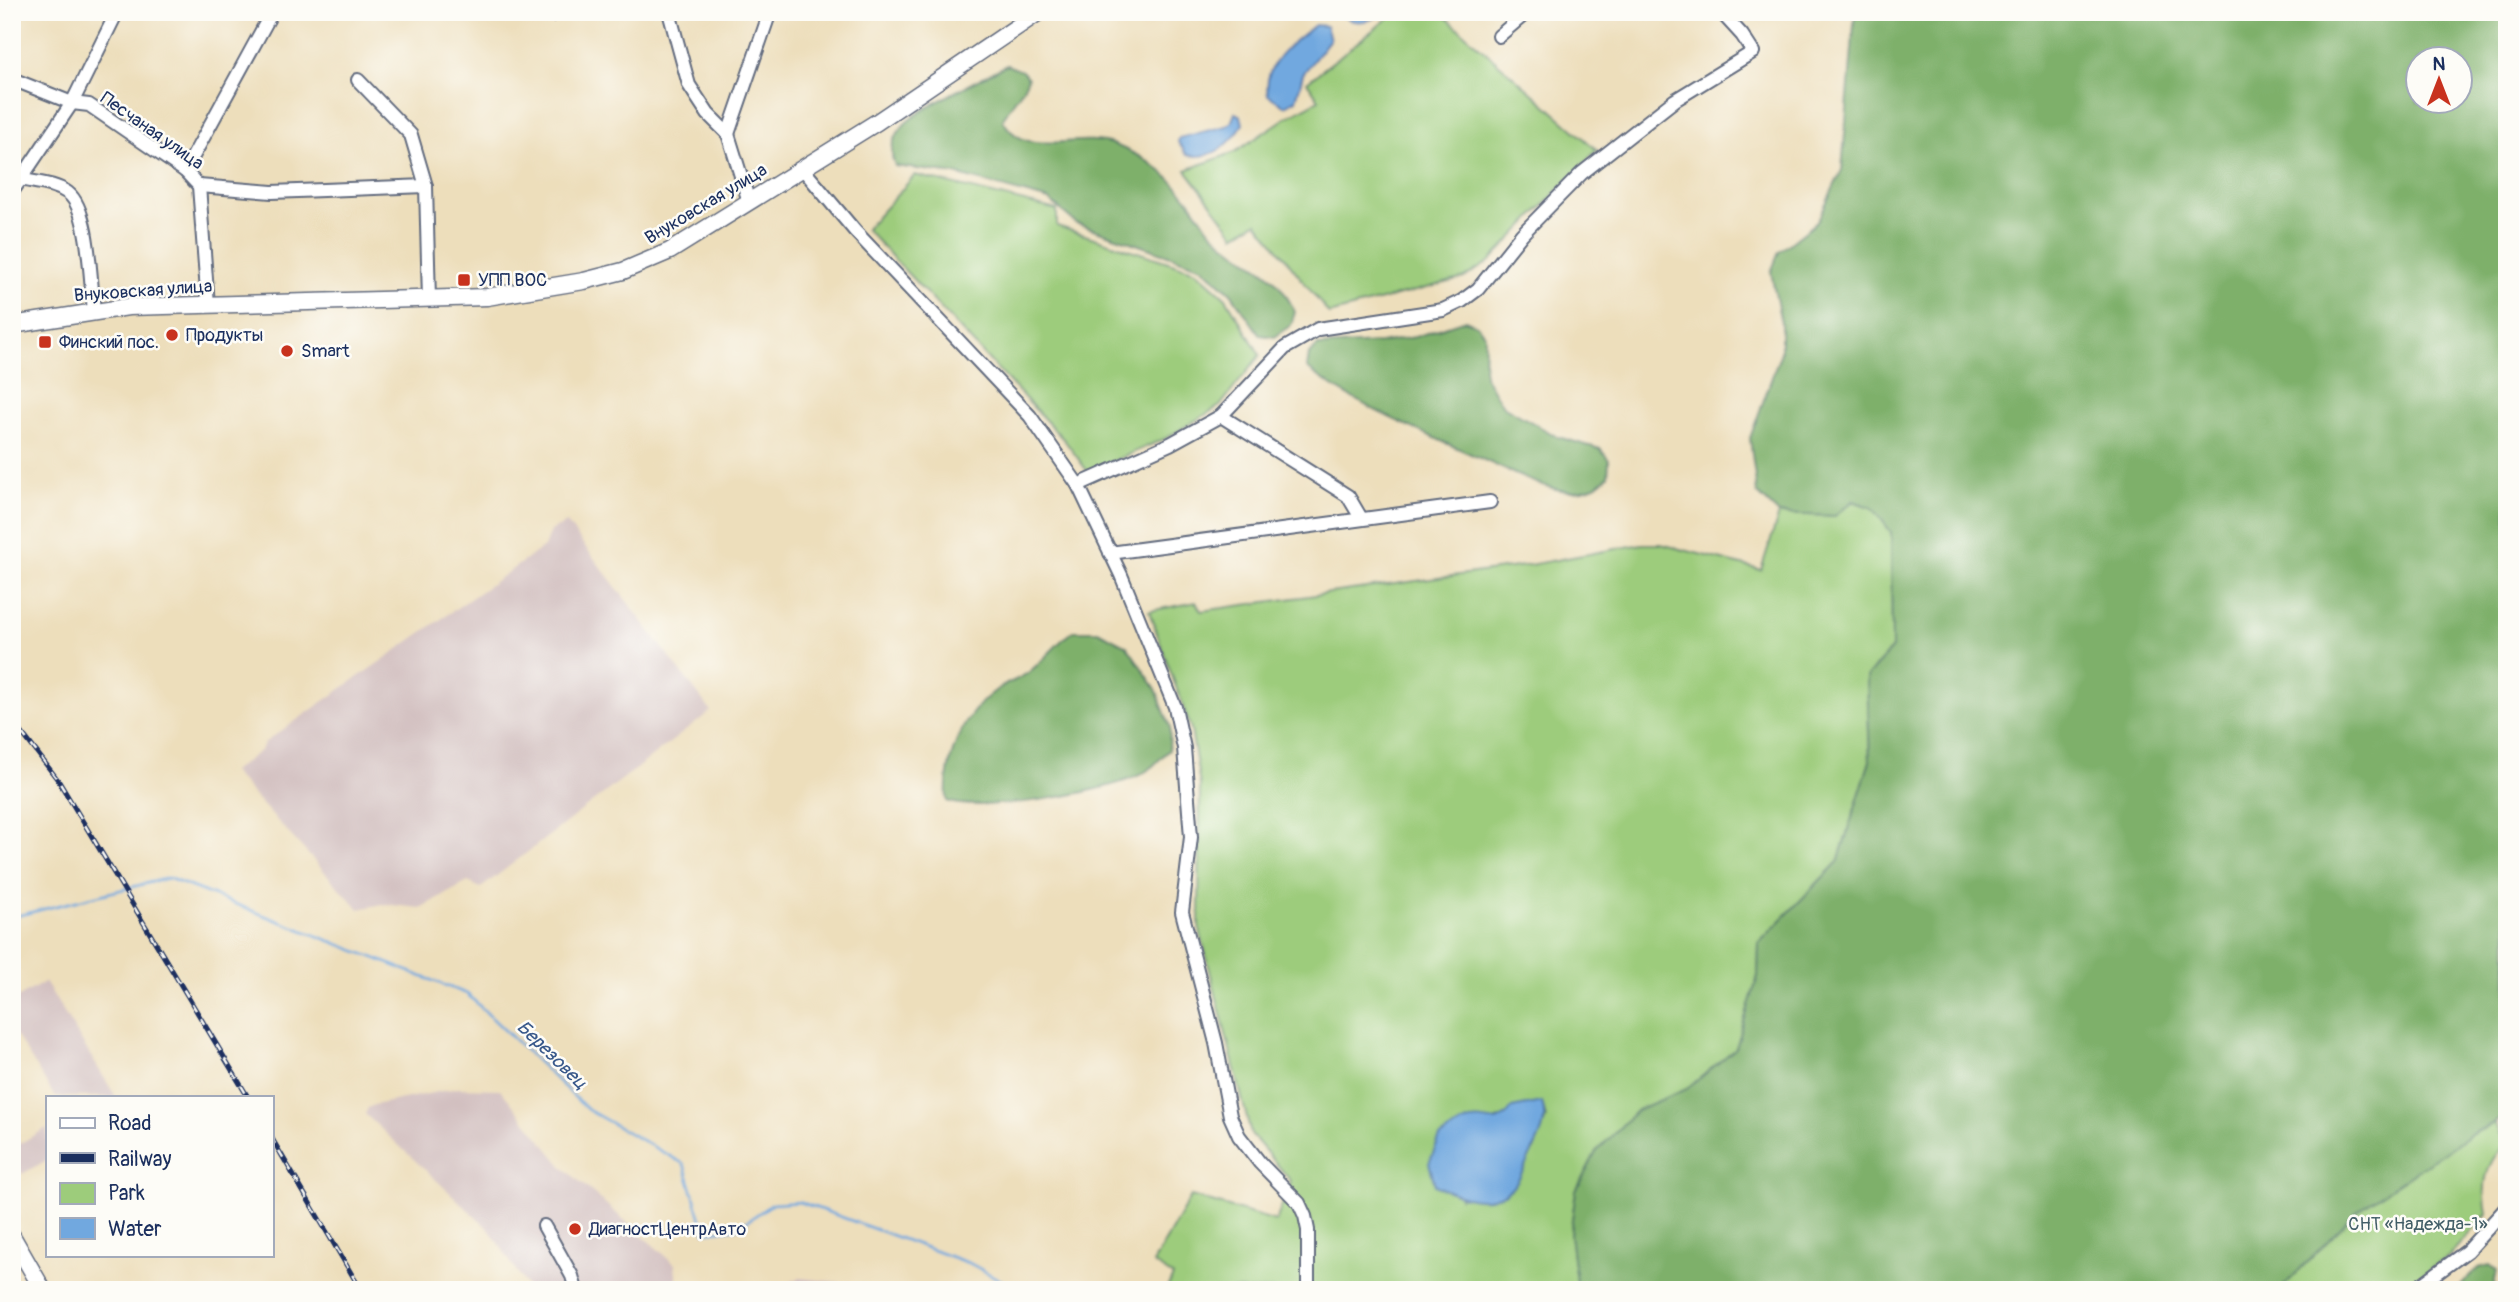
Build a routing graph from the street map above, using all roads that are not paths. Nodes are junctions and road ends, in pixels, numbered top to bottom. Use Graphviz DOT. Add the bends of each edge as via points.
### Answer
graph roads {
  1 [pos="117,12"];
  2 [pos="272,12"];
  3 [pos="669,12"];
  4 [pos="770,12"];
  5 [pos="1039,12"];
  6 [pos="1527,12"];
  7 [pos="1721,12"];
  8 [pos="1499,36"];
  9 [pos="12,79"];
  10 [pos="358,80"];
  11 [pos="72,103"];
  12 [pos="728,134"];
  13 [pos="802,168"];
  14 [pos="185,171"];
  15 [pos="20,179"];
  16 [pos="199,186"];
  17 [pos="426,186"];
  18 [pos="12,192"];
  19 [pos="749,202"];
  20 [pos="429,300"];
  21 [pos="208,305"];
  22 [pos="93,310"];
  23 [pos="12,325"];
  24 [pos="1221,416"];
  25 [pos="1078,485"];
  26 [pos="1490,502"];
  27 [pos="1361,518"];
  28 [pos="1110,553"];
  29 [pos="2507,1208"];
  30 [pos="544,1226"];
  31 [pos="12,1236"];
  32 [pos="43,1290"];
  33 [pos="576,1290"];
  34 [pos="1308,1290"];
  35 [pos="2414,1290"];
  1 -- 11 [label="street"];
  2 -- 14 [label="street"];
  3 -- 12 [label="street" via="689,85"];
  4 -- 12 [label="street"];
  5 -- 13 [label="main road, Внуковская улица"];
  6 -- 8 [label="street"];
  7 -- 24 [label="street" via="1753,52 1675,100 1581,173 1522,234 1478,289 1443,310 1318,329 1285,348"];
  9 -- 11 [label="street, Песчаная улица"];
  10 -- 17 [label="street" via="411,135"];
  11 -- 14 [label="street, Песчаная улица" via="89,105 107,115"];
  11 -- 15 [label="street"];
  12 -- 19 [label="street"];
  13 -- 19 [label="main road, Внуковская улица"];
  13 -- 25 [label="street" via="855,231 1030,416"];
  14 -- 16 [label="street, Песчаная улица"];
  15 -- 18 [label="street"];
  15 -- 22 [label="street" via="52,185 69,194 82,212"];
  16 -- 17 [label="street" via="272,192"];
  16 -- 21 [label="street, Песчаная улица"];
  17 -- 20 [label="street"];
  19 -- 20 [label="main road, Внуковская улица" via="670,251 623,271 533,291"];
  20 -- 21 [label="main road, Внуковская улица"];
  21 -- 22 [label="main road, Внуковская улица"];
  22 -- 23 [label="main road, Внуковская улица"];
  24 -- 25 [label="street"];
  24 -- 27 [label="street" via="1348,496"];
  25 -- 28 [label="street"];
  26 -- 27 [label="street"];
  27 -- 28 [label="street"];
  28 -- 34 [label="street" via="1175,707 1184,748 1191,837 1182,912 1230,1116 1239,1136 1299,1203 1305,1216"];
  29 -- 35 [label="street" via="2466,1251"];
  30 -- 33 [label="street"];
  31 -- 32 [label="main road"];
}
